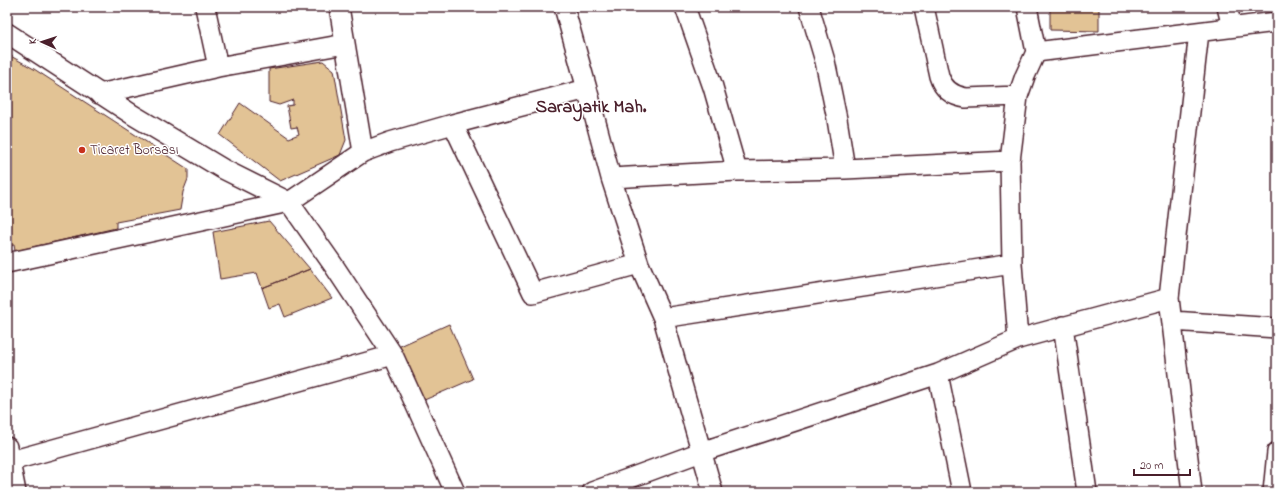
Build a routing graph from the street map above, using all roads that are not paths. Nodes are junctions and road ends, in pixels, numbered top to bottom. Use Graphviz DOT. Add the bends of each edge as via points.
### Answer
graph roads {
  1 [pos="205,7"];
  2 [pos="339,7"];
  3 [pos="564,7"];
  4 [pos="685,7"];
  5 [pos="809,7"];
  6 [pos="924,7"];
  7 [pos="1027,7"];
  8 [pos="1227,7"];
  9 [pos="1277,22"];
  10 [pos="1232,27"];
  11 [pos="1199,32"];
  12 [pos="7,34"];
  13 [pos="345,44"];
  14 [pos="1036,52"];
  15 [pos="218,68"];
  16 [pos="587,89"];
  17 [pos="99,94"];
  18 [pos="1018,96"];
  19 [pos="453,124"];
  20 [pos="363,152"];
  21 [pos="1010,161"];
  22 [pos="845,169"];
  23 [pos="736,171"];
  24 [pos="612,178"];
  25 [pos="289,202"];
  26 [pos="7,263"];
  27 [pos="638,264"];
  28 [pos="1012,264"];
  29 [pos="1169,298"];
  30 [pos="663,318"];
  31 [pos="1172,321"];
  32 [pos="1063,326"];
  33 [pos="1277,328"];
  34 [pos="1018,339"];
  35 [pos="393,355"];
  36 [pos="938,374"];
  37 [pos="702,452"];
  38 [pos="1277,452"];
  39 [pos="8,457"];
  40 [pos="16,492"];
  41 [pos="455,492"];
  42 [pos="592,492"];
  43 [pos="713,492"];
  44 [pos="962,492"];
  45 [pos="1087,492"];
  46 [pos="1192,492"];
  47 [pos="1268,492"];
  1 -- 15 [label="street"];
  2 -- 13 [label="street"];
  3 -- 16 [label="street"];
  4 -- 23 [label="street" via="713,87"];
  5 -- 22 [label="street" via="825,61"];
  6 -- 18 [label="street" via="939,76 947,90 966,98"];
  7 -- 14 [label="street"];
  8 -- 10 [label="street"];
  9 -- 10 [label="street"];
  10 -- 11 [label="street"];
  11 -- 14 [label="street"];
  11 -- 29 [label="street"];
  12 -- 17 [label="street"];
  13 -- 15 [label="street"];
  13 -- 20 [label="street"];
  14 -- 18 [label="street"];
  15 -- 17 [label="street"];
  16 -- 19 [label="street"];
  16 -- 24 [label="street"];
  17 -- 25 [label="street" via="223,169"];
  18 -- 21 [label="street"];
  19 -- 20 [label="street"];
  19 -- 27 [label="street" via="533,294"];
  20 -- 25 [label="street"];
  21 -- 22 [label="street"];
  21 -- 28 [label="street"];
  22 -- 23 [label="street"];
  23 -- 24 [label="street"];
  24 -- 27 [label="street"];
  25 -- 26 [label="street"];
  25 -- 35 [label="street"];
  27 -- 30 [label="street"];
  28 -- 30 [label="street"];
  28 -- 34 [label="street"];
  29 -- 31 [label="street"];
  29 -- 32 [label="street"];
  30 -- 37 [label="street"];
  31 -- 33 [label="street"];
  31 -- 46 [label="street"];
  32 -- 34 [label="street"];
  32 -- 45 [label="street"];
  34 -- 36 [label="street"];
  35 -- 39 [label="street"];
  35 -- 41 [label="street"];
  36 -- 37 [label="street"];
  36 -- 44 [label="street"];
  37 -- 42 [label="street"];
  37 -- 43 [label="street"];
  38 -- 47 [label="street"];
  39 -- 40 [label="street"];
}
